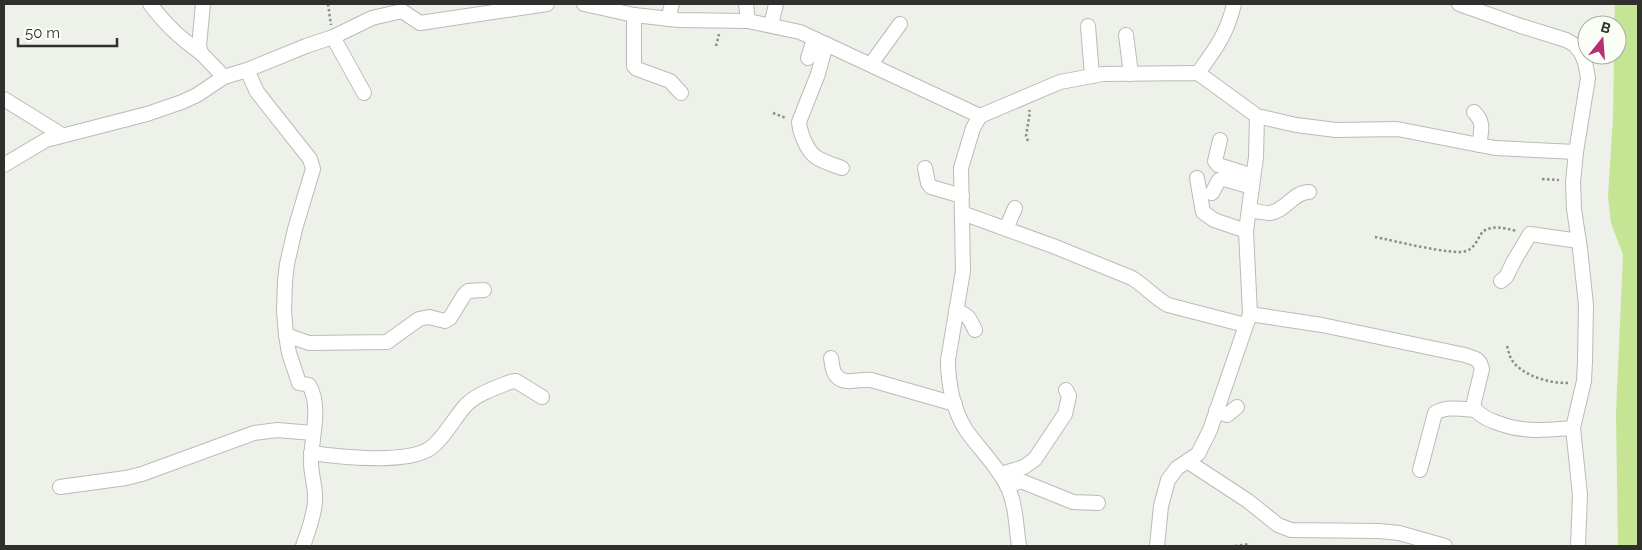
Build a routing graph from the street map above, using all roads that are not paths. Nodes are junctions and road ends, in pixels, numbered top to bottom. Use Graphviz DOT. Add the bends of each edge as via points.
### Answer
graph roads {
  1 [pos="150,4"];
  2 [pos="203,4"];
  3 [pos="547,4"];
  4 [pos="584,4"];
  5 [pos="672,4"];
  6 [pos="746,4"];
  7 [pos="776,4"];
  8 [pos="1234,4"];
  9 [pos="1459,4"];
  10 [pos="634,15"];
  11 [pos="668,19"];
  12 [pos="748,21"];
  13 [pos="900,24"];
  14 [pos="771,25"];
  15 [pos="1088,26"];
  16 [pos="1126,35"];
  17 [pos="333,37"];
  18 [pos="820,41"];
  19 [pos="201,53"];
  20 [pos="808,58"];
  21 [pos="871,64"];
  22 [pos="247,70"];
  23 [pos="1198,72"];
  24 [pos="1131,74"];
  25 [pos="1092,76"];
  26 [pos="224,77"];
  27 [pos="364,93"];
  28 [pos="681,93"];
  29 [pos="4,99"];
  30 [pos="1474,112"];
  31 [pos="980,116"];
  32 [pos="1257,116"];
  33 [pos="62,135"];
  34 [pos="1220,140"];
  35 [pos="1479,145"];
  36 [pos="1576,152"];
  37 [pos="4,165"];
  38 [pos="842,168"];
  39 [pos="925,168"];
  40 [pos="1197,178"];
  41 [pos="1252,182"];
  42 [pos="1309,192"];
  43 [pos="1212,193"];
  44 [pos="962,196"];
  45 [pos="1015,208"];
  46 [pos="1249,210"];
  47 [pos="962,213"];
  48 [pos="1006,229"];
  49 [pos="1246,231"];
  50 [pos="1579,241"];
  51 [pos="1501,281"];
  52 [pos="484,290"];
  53 [pos="956,312"];
  54 [pos="1247,320"];
  55 [pos="975,330"];
  56 [pos="286,335"];
  57 [pos="831,358"];
  58 [pos="1066,390"];
  59 [pos="542,397"];
  60 [pos="955,404"];
  61 [pos="1237,407"];
  62 [pos="1475,410"];
  63 [pos="1216,411"];
  64 [pos="1572,428"];
  65 [pos="313,433"];
  66 [pos="312,454"];
  67 [pos="1187,461"];
  68 [pos="1420,470"];
  69 [pos="1004,480"];
  70 [pos="60,487"];
  71 [pos="1098,503"];
  72 [pos="303,546"];
  73 [pos="1019,546"];
  74 [pos="1158,546"];
  75 [pos="1445,546"];
  76 [pos="1578,546"];
  1 -- 19 [label="street" via="164,23"];
  2 -- 19 [label="street"];
  3 -- 17 [label="street" via="420,23 402,11 389,13"];
  4 -- 10 [label="street"];
  5 -- 11 [label="street"];
  6 -- 12 [label="street"];
  7 -- 14 [label="street"];
  8 -- 23 [label="street" via="1220,43"];
  9 -- 36 [label="street" via="1575,45 1585,62 1588,78"];
  10 -- 11 [label="street"];
  10 -- 28 [label="street" via="634,66 670,81"];
  11 -- 12 [label="street"];
  12 -- 14 [label="street"];
  13 -- 21 [label="street"];
  14 -- 18 [label="street"];
  15 -- 25 [label="street"];
  16 -- 24 [label="street"];
  17 -- 22 [label="street"];
  17 -- 27 [label="street"];
  18 -- 20 [label="street"];
  18 -- 21 [label="street"];
  18 -- 38 [label="street" via="818,74 799,122 800,130 816,157"];
  19 -- 26 [label="street"];
  21 -- 31 [label="street"];
  22 -- 26 [label="street"];
  22 -- 56 [label="street" via="257,92 310,159 313,169 287,264"];
  23 -- 24 [label="street"];
  23 -- 32 [label="street"];
  24 -- 25 [label="street"];
  25 -- 31 [label="street" via="1060,82"];
  26 -- 33 [label="street" via="197,96 182,102"];
  29 -- 33 [label="street"];
  30 -- 35 [label="street" via="1482,124"];
  31 -- 44 [label="street" via="961,168"];
  32 -- 35 [label="street" via="1336,130 1397,129"];
  32 -- 41 [label="street"];
  33 -- 37 [label="street" via="46,140"];
  34 -- 41 [label="street" via="1215,160 1218,165"];
  35 -- 36 [label="street"];
  36 -- 50 [label="street" via="1573,182"];
  39 -- 44 [label="street" via="931,187"];
  40 -- 49 [label="street" via="1203,212 1214,220"];
  41 -- 43 [label="street" via="1219,180"];
  41 -- 46 [label="street"];
  42 -- 46 [label="street" via="1269,213"];
  44 -- 47 [label="street"];
  45 -- 48 [label="street"];
  46 -- 49 [label="street"];
  47 -- 48 [label="street"];
  47 -- 53 [label="street" via="963,271"];
  48 -- 54 [label="street" via="1132,278 1168,305"];
  49 -- 54 [label="street"];
  50 -- 51 [label="street" via="1530,234"];
  50 -- 64 [label="street" via="1586,305 1585,361 1584,382"];
  52 -- 56 [label="street" via="468,291 445,321 429,317 419,319 387,342 309,343"];
  53 -- 55 [label="street" via="965,313"];
  53 -- 60 [label="street" via="948,360"];
  54 -- 62 [label="street" via="1322,325 1476,359 1482,369 1474,401"];
  54 -- 63 [label="street"];
  56 -- 65 [label="street" via="288,353 299,383 309,385 313,392"];
  57 -- 60 [label="street" via="835,374 843,380 871,380"];
  58 -- 69 [label="street" via="1069,396 1065,414 1035,459"];
  59 -- 66 [label="street" via="516,382 510,382 476,397 466,404 430,449 417,454 370,458"];
  60 -- 69 [label="street" via="966,430"];
  61 -- 63 [label="street" via="1227,415"];
  62 -- 64 [label="street" via="1487,419 1510,428 1532,431"];
  62 -- 68 [label="street" via="1450,409 1435,413"];
  63 -- 67 [label="street" via="1198,454"];
  64 -- 76 [label="street" via="1580,495"];
  65 -- 66 [label="street"];
  65 -- 70 [label="street" via="277,430 254,433 142,474"];
  66 -- 72 [label="street" via="315,500"];
  67 -- 74 [label="street" via="1168,480 1161,506"];
  67 -- 75 [label="street" via="1278,525 1291,530 1379,530"];
  69 -- 71 [label="street" via="1021,481 1073,502"];
  69 -- 73 [label="street" via="1012,496"];
}
